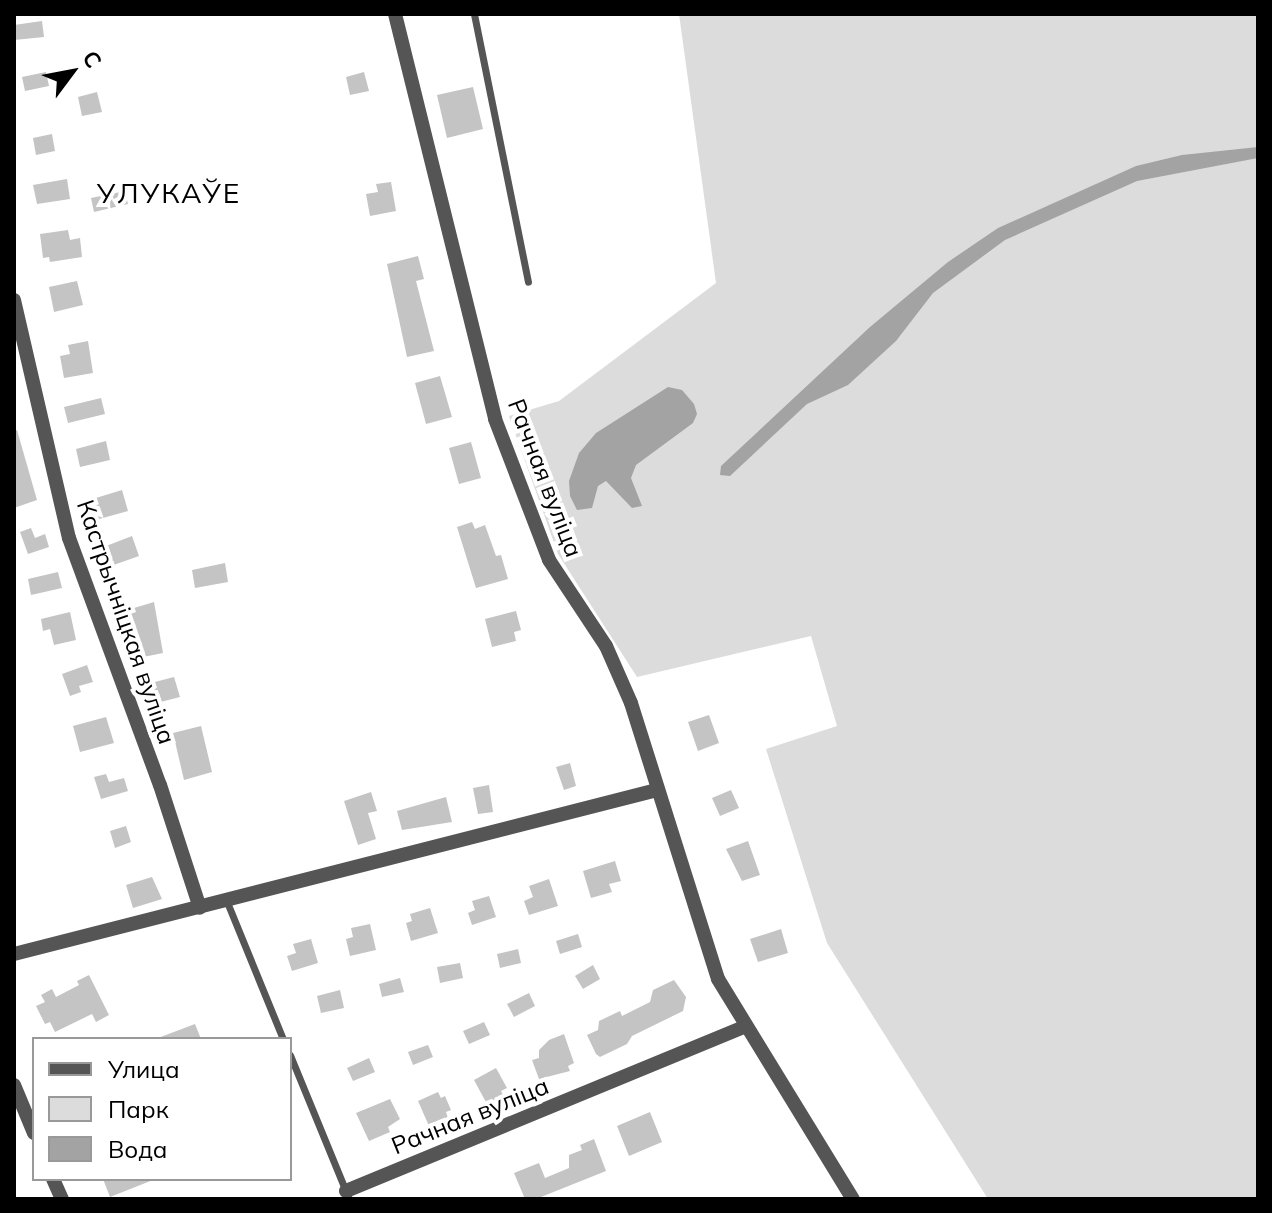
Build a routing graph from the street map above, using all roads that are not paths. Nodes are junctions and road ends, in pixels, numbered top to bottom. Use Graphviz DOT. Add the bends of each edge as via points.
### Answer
graph roads {
  1 [pos="395,14"];
  2 [pos="474,14"];
  3 [pos="528,282"];
  4 [pos="14,300"];
  5 [pos="657,790"];
  6 [pos="227,902"];
  7 [pos="200,908"];
  8 [pos="14,954"];
  9 [pos="744,1027"];
  10 [pos="282,1037"];
  11 [pos="292,1060"];
  12 [pos="14,1085"];
  13 [pos="32,1128"];
  14 [pos="348,1195"];
  15 [pos="853,1199"];
  1 -- 5 [label="street, Рачная вуліца" via="495,419 549,560 606,646 625,689"];
  2 -- 3 [label="lane"];
  4 -- 7 [label="street, Кастрычніцкая вуліца" via="69,538"];
  5 -- 6 [label="street"];
  5 -- 9 [label="street, Рачная вуліца" via="718,979"];
  6 -- 7 [label="street"];
  6 -- 10 [label="lane"];
  7 -- 8 [label="street"];
  9 -- 14 [label="street, Рачная вуліца"];
  9 -- 15 [label="street, Рачная вуліца"];
  11 -- 14 [label="lane"];
  12 -- 13 [label="street"];
}
